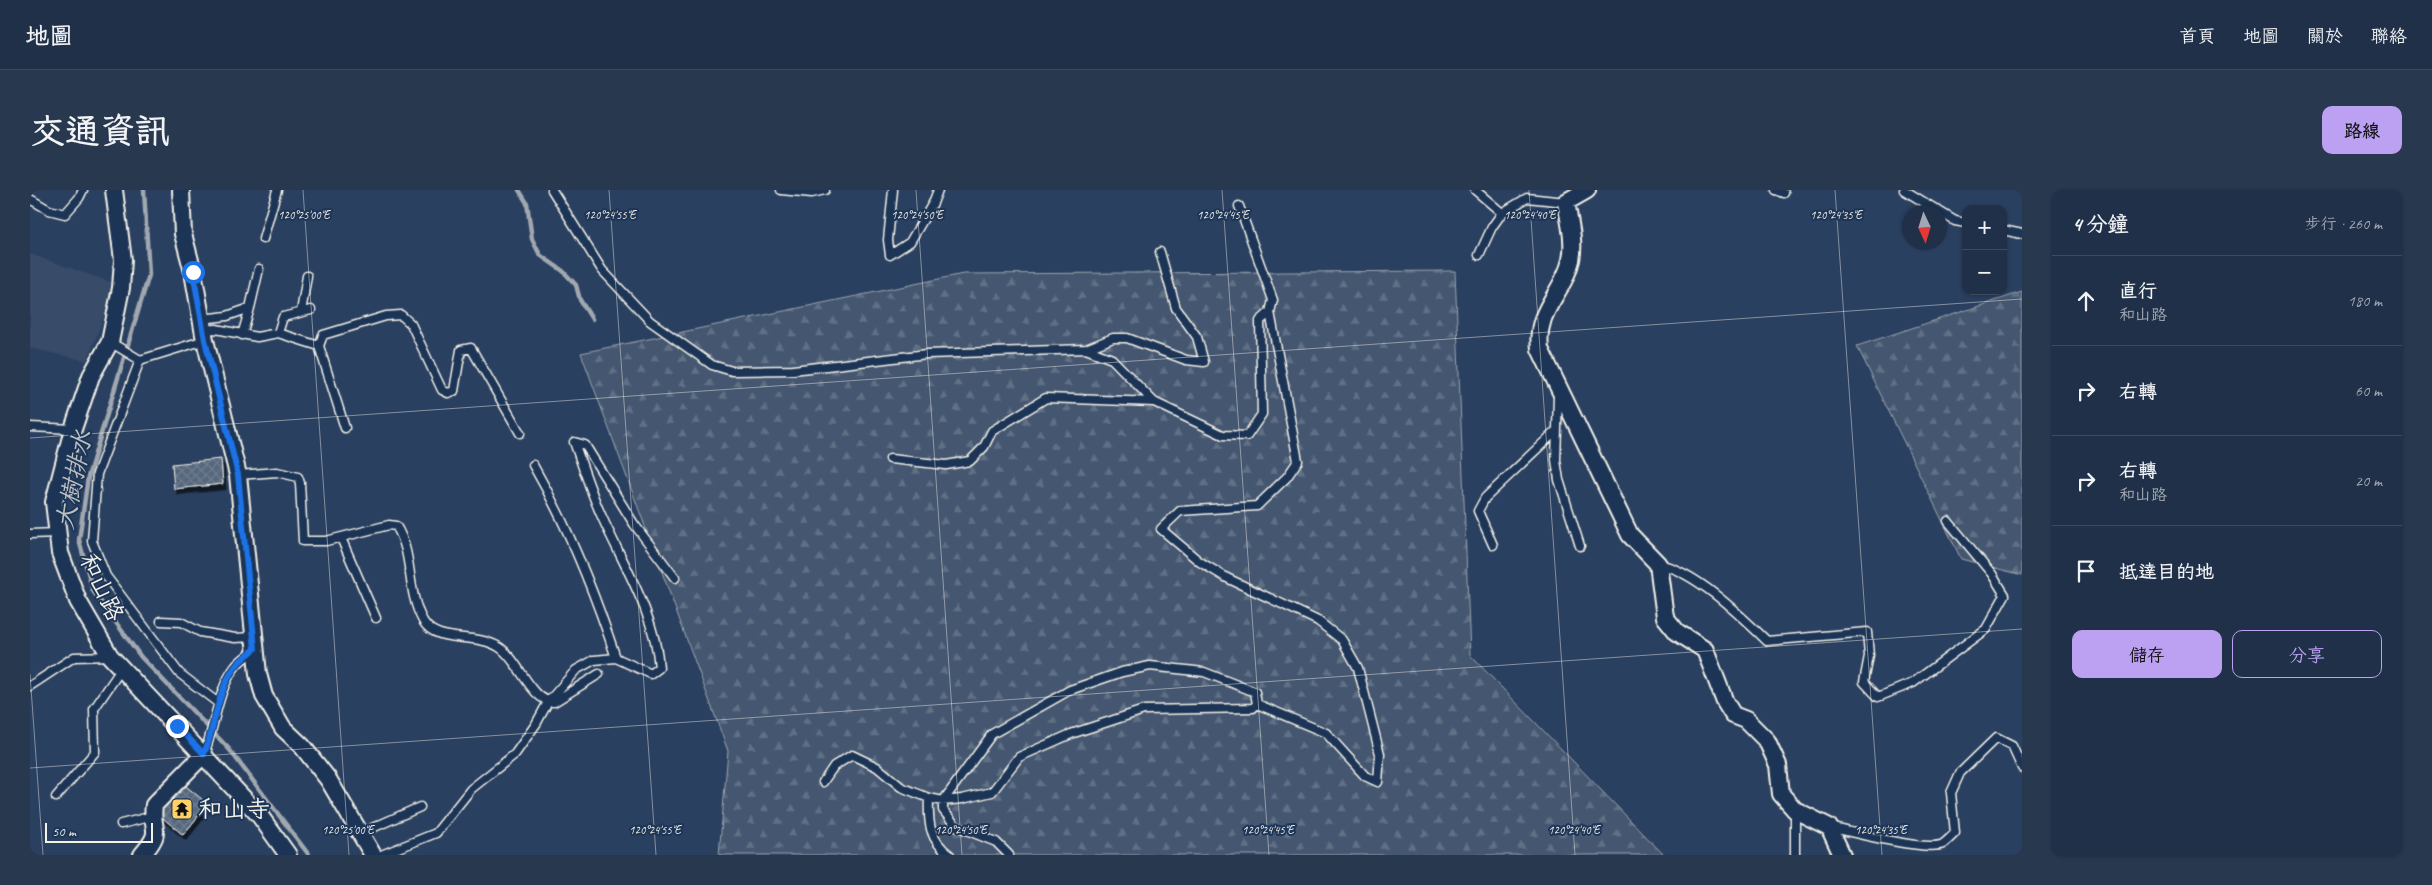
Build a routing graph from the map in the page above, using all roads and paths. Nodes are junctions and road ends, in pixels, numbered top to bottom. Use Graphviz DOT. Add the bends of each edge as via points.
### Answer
graph roads {
  1 [pos="83,190"];
  2 [pos="114,190"];
  3 [pos="181,190"];
  4 [pos="277,190"];
  5 [pos="552,190"];
  6 [pos="781,190"];
  7 [pos="825,190"];
  8 [pos="893,190"];
  9 [pos="938,190"];
  10 [pos="1475,190"];
  11 [pos="1587,190"];
  12 [pos="1904,190"];
  13 [pos="30,199"];
  14 [pos="1566,202"];
  15 [pos="1239,206"];
  16 [pos="1502,213"];
  17 [pos="1962,222"];
  18 [pos="2007,230"];
  19 [pos="2021,232"];
  20 [pos="263,239"];
  21 [pos="1160,252"];
  22 [pos="1479,255"];
  23 [pos="259,269"];
  24 [pos="307,276"];
  25 [pos="250,308"];
  26 [pos="311,310"];
  27 [pos="301,312"];
  28 [pos="1270,312"];
  29 [pos="203,330"];
  30 [pos="278,333"];
  31 [pos="242,335"];
  32 [pos="110,342"];
  33 [pos="318,346"];
  34 [pos="1086,349"];
  35 [pos="140,360"];
  36 [pos="1559,392"];
  37 [pos="1154,402"];
  38 [pos="30,427"];
  39 [pos="345,428"];
  40 [pos="73,429"];
  41 [pos="1556,431"];
  42 [pos="520,432"];
  43 [pos="890,460"];
  44 [pos="533,465"];
  45 [pos="238,475"];
  46 [pos="1948,521"];
  47 [pos="57,533"];
  48 [pos="30,534"];
  49 [pos="341,538"];
  50 [pos="1493,545"];
  51 [pos="1580,546"];
  52 [pos="1658,564"];
  53 [pos="675,578"];
  54 [pos="376,618"];
  55 [pos="160,621"];
  56 [pos="254,643"];
  57 [pos="110,656"];
  58 [pos="616,658"];
  59 [pos="122,668"];
  60 [pos="599,674"];
  61 [pos="30,686"];
  62 [pos="548,702"];
  63 [pos="218,704"];
  64 [pos="1257,704"];
  65 [pos="207,747"];
  66 [pos="2022,768"];
  67 [pos="823,782"];
  68 [pos="56,797"];
  69 [pos="929,798"];
  70 [pos="943,801"];
  71 [pos="420,806"];
  72 [pos="1795,810"];
  73 [pos="153,816"];
  74 [pos="121,824"];
  75 [pos="1828,827"];
  76 [pos="360,833"];
  77 [pos="142,855"];
  78 [pos="288,855"];
  79 [pos="373,855"];
  80 [pos="381,855"];
  81 [pos="950,855"];
  82 [pos="1009,855"];
  83 [pos="1795,855"];
  84 [pos="1842,855"];
  1 -- 13 [label="lane" via="65,214"];
  2 -- 32 [label="street, 和山路" via="123,260"];
  3 -- 29 [label="street" via="183,234"];
  4 -- 20 [label="lane"];
  5 -- 34 [label="lane" via="602,270 650,321 712,365 732,371 793,370 927,354"];
  6 -- 7 [label="lane" via="812,193"];
  8 -- 9 [label="lane" via="888,240 890,255 910,242"];
  10 -- 16 [label="lane"];
  11 -- 14 [label="street"];
  12 -- 17 [label="lane"];
  14 -- 16 [label="lane" via="1526,198"];
  14 -- 36 [label="street" via="1573,243 1571,259 1540,322 1538,334 1540,349"];
  15 -- 28 [label="lane" via="1273,300"];
  16 -- 22 [label="lane"];
  18 -- 19 [label="lane"];
  21 -- 34 [label="lane" via="1176,308 1197,337 1204,362 1186,360 1127,338 1113,338"];
  23 -- 25 [label="lane"];
  24 -- 27 [label="lane"];
  25 -- 29 [label="lane" via="227,316"];
  25 -- 31 [label="lane"];
  26 -- 27 [label="lane"];
  27 -- 30 [label="lane" via="283,317"];
  28 -- 37 [label="lane" via="1260,321 1262,414 1248,436 1223,435"];
  28 -- 64 [label="lane" via="1298,461 1287,477 1257,506 1180,510 1161,529 1200,562 1318,621 1342,640 1358,668 1380,754 1378,782 1365,776 1326,734"];
  29 -- 31 [label="lane" via="216,329"];
  29 -- 35 [label="lane"];
  29 -- 45 [label="street"];
  30 -- 31 [label="lane" via="257,337"];
  30 -- 33 [label="lane"];
  32 -- 35 [label="lane"];
  32 -- 40 [label="street, 和山路" via="91,376"];
  33 -- 39 [label="lane"];
  33 -- 42 [label="lane" via="323,335 386,316 401,315 411,324 442,390 448,393 454,390 462,350 471,348"];
  34 -- 37 [label="lane" via="1112,359"];
  35 -- 63 [label="lane" via="97,474 92,541 106,576 179,673"];
  36 -- 41 [label="lane"];
  36 -- 52 [label="street" via="1630,535"];
  37 -- 43 [label="lane" via="1046,398 992,431 984,447 970,462 946,464"];
  38 -- 40 [label="lane"];
  40 -- 47 [label="street, 和山路" via="54,502"];
  41 -- 50 [label="lane" via="1485,498 1478,511"];
  41 -- 51 [label="lane" via="1559,480"];
  44 -- 58 [label="lane" via="557,507 599,606"];
  45 -- 49 [label="lane" via="277,472 298,477 303,541"];
  45 -- 56 [label="street"];
  46 -- 52 [label="lane" via="1992,574 2005,595 1986,629 1913,683 1878,697 1864,682 1869,656 1867,632 1767,641 1730,606 1671,567"];
  47 -- 48 [label="lane"];
  47 -- 57 [label="street, 和山路" via="60,553 78,601"];
  49 -- 54 [label="lane"];
  49 -- 62 [label="lane" via="396,526 402,535 413,596 423,621 431,631 439,635 478,638 502,648 538,695"];
  52 -- 72 [label="street" via="1665,616 1677,632 1705,650 1725,702 1733,714 1746,720 1767,741 1778,765 1781,794"];
  53 -- 58 [label="lane" via="634,524 585,445 574,442 600,514 642,606 658,650 659,668 651,674"];
  55 -- 56 [label="lane" via="181,622 200,632"];
  56 -- 63 [label="lane" via="235,667"];
  56 -- 76 [label="street" via="264,696 283,728 328,779"];
  57 -- 59 [label="street, 和山路"];
  57 -- 61 [label="lane" via="74,657"];
  58 -- 62 [label="lane" via="594,660 576,670"];
  59 -- 65 [label="street, 和山路"];
  59 -- 68 [label="lane" via="94,709 95,752"];
  60 -- 62 [label="lane" via="554,702"];
  62 -- 80 [label="lane" via="515,754 470,789 436,832"];
  63 -- 65 [label="lane"];
  64 -- 70 [label="lane" via="1253,708 1144,710 1071,734 1019,757 992,792"];
  64 -- 70 [label="lane" via="1255,692 1204,672 1150,666 1122,672 1070,690 992,734"];
  65 -- 73 [label="street" via="154,805"];
  65 -- 78 [label="street, 和山路"];
  66 -- 75 [label="lane" via="2012,746 1996,738 1960,773 1951,794 1955,833 1942,845 1862,836"];
  67 -- 69 [label="lane" via="834,766 852,755 877,767 901,786"];
  69 -- 70 [label="lane"];
  69 -- 81 [label="lane" via="932,836"];
  70 -- 82 [label="lane" via="943,810 956,826 996,842"];
  71 -- 76 [label="lane"];
  72 -- 75 [label="street"];
  72 -- 83 [label="lane"];
  73 -- 74 [label="lane"];
  73 -- 77 [label="street" via="155,839"];
  75 -- 84 [label="street"];
  76 -- 79 [label="street"];
}
